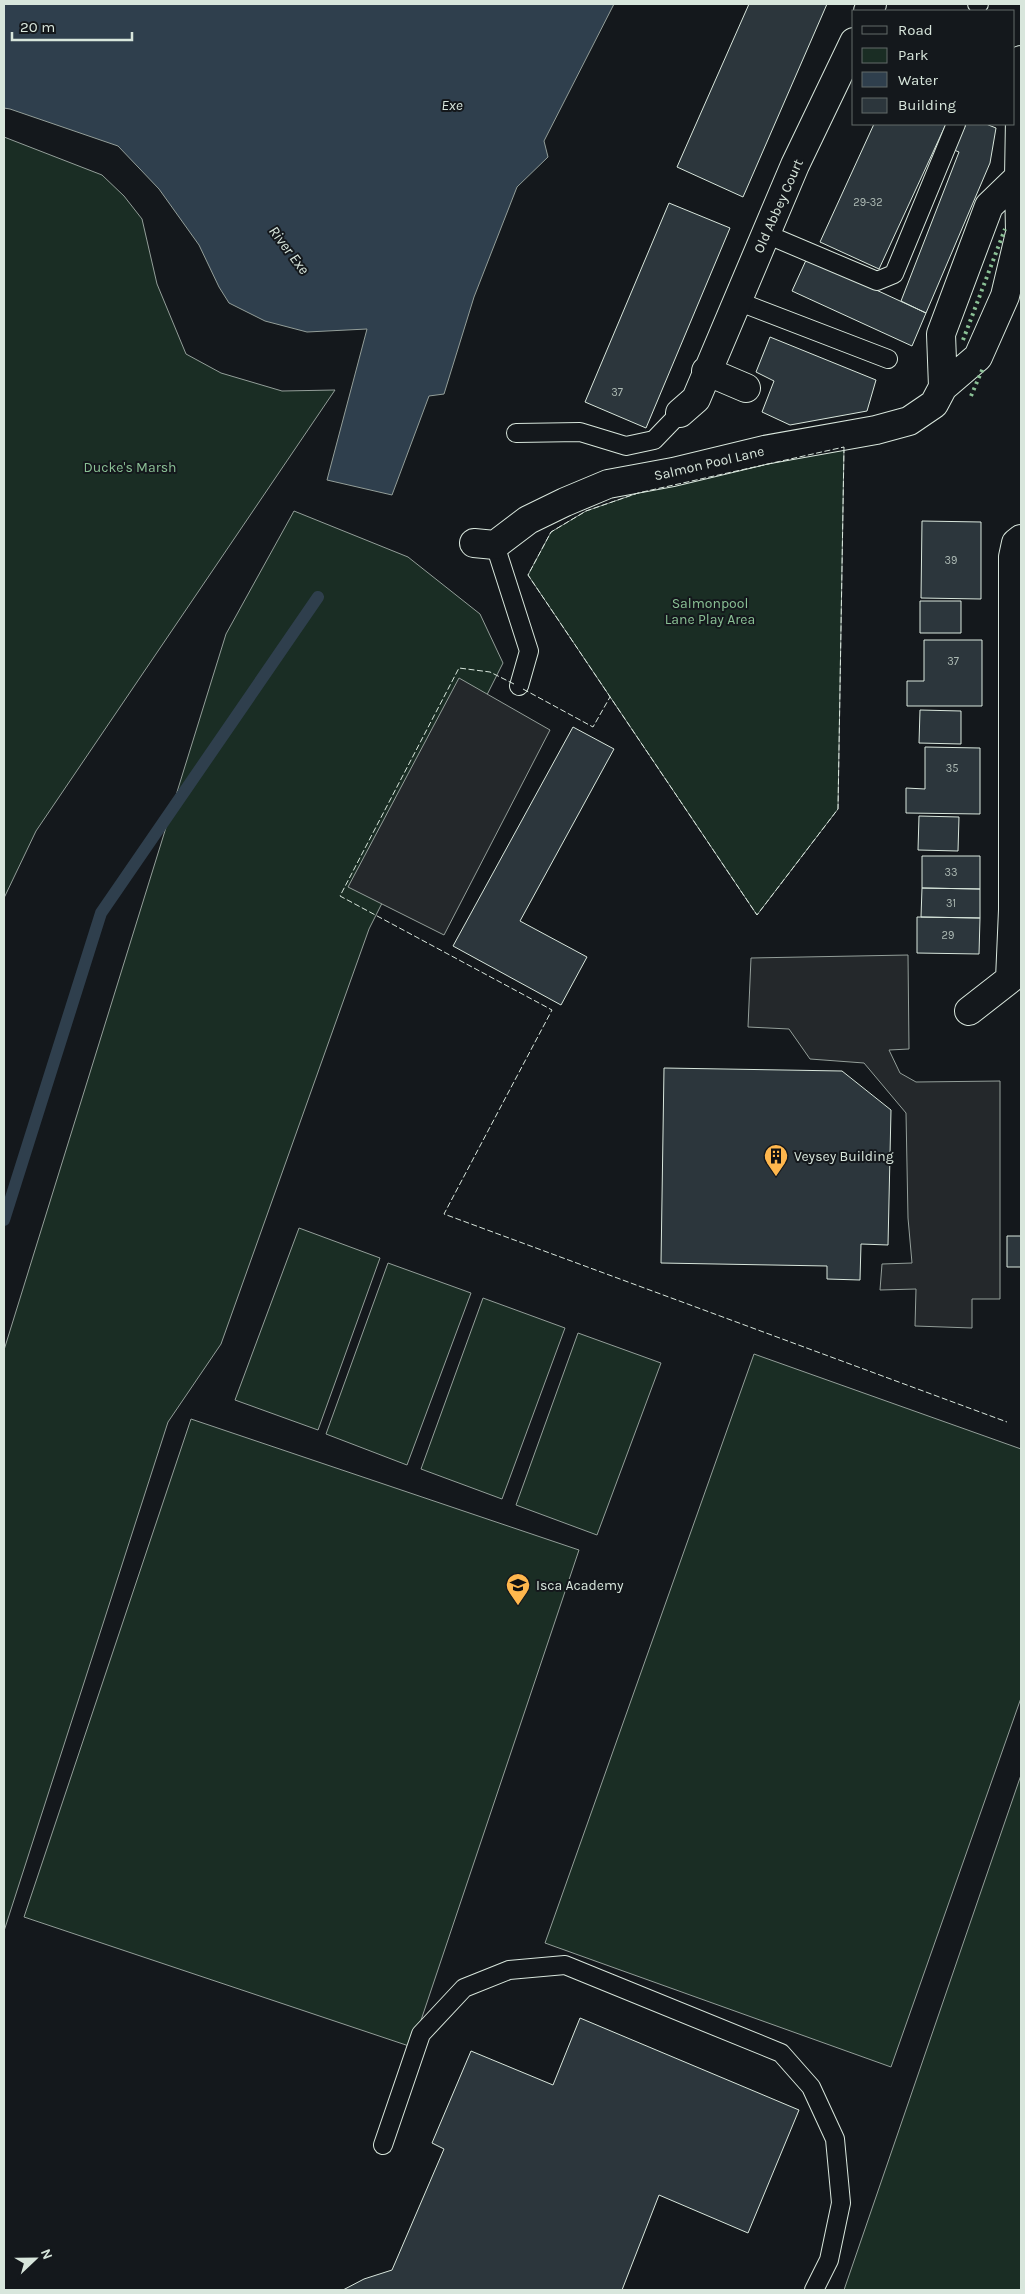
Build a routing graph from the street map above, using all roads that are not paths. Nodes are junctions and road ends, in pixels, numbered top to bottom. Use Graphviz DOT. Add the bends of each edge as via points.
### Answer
graph roads {
  1 [pos="852,46"];
  2 [pos="1021,60"];
  3 [pos="956,125"];
  4 [pos="1019,177"];
  5 [pos="766,234"];
  6 [pos="737,301"];
  7 [pos="888,359"];
  8 [pos="706,371"];
  9 [pos="943,387"];
  10 [pos="746,388"];
  11 [pos="680,413"];
  12 [pos="516,433"];
  13 [pos="1021,539"];
  14 [pos="485,544"];
  15 [pos="519,686"];
  16 [pos="1017,845"];
  17 [pos="968,1012"];
  18 [pos="383,2144"];
  19 [pos="814,2290"];
  1 -- 5 [label="street, Old Abbey Court"];
  2 -- 4 [label="street, Salmon Pool Lane"];
  3 -- 5 [label="lane" via="894,274 877,281"];
  4 -- 9 [label="street" via="989,206 941,334"];
  4 -- 9 [label="street, Salmon Pool Lane" via="1020,233 1005,296 978,357"];
  5 -- 6 [label="street, Old Abbey Court"];
  6 -- 7 [label="lane"];
  6 -- 8 [label="street, Old Abbey Court"];
  8 -- 10 [label="street"];
  8 -- 11 [label="street, Old Abbey Court" via="696,399"];
  9 -- 14 [label="street, Salmon Pool Lane" via="934,404 909,421 608,484 528,520"];
  11 -- 12 [label="lane" via="654,440 626,446 580,432"];
  13 -- 16 [label="street" via="1016,544 1013,557"];
  14 -- 15 [label="lane" via="529,651"];
  16 -- 17 [label="street" via="1010,979"];
  18 -- 19 [label="lane" via="421,2034 464,1988 509,1970 565,1965 782,2054 812,2087 835,2140 841,2203 829,2260"];
}
